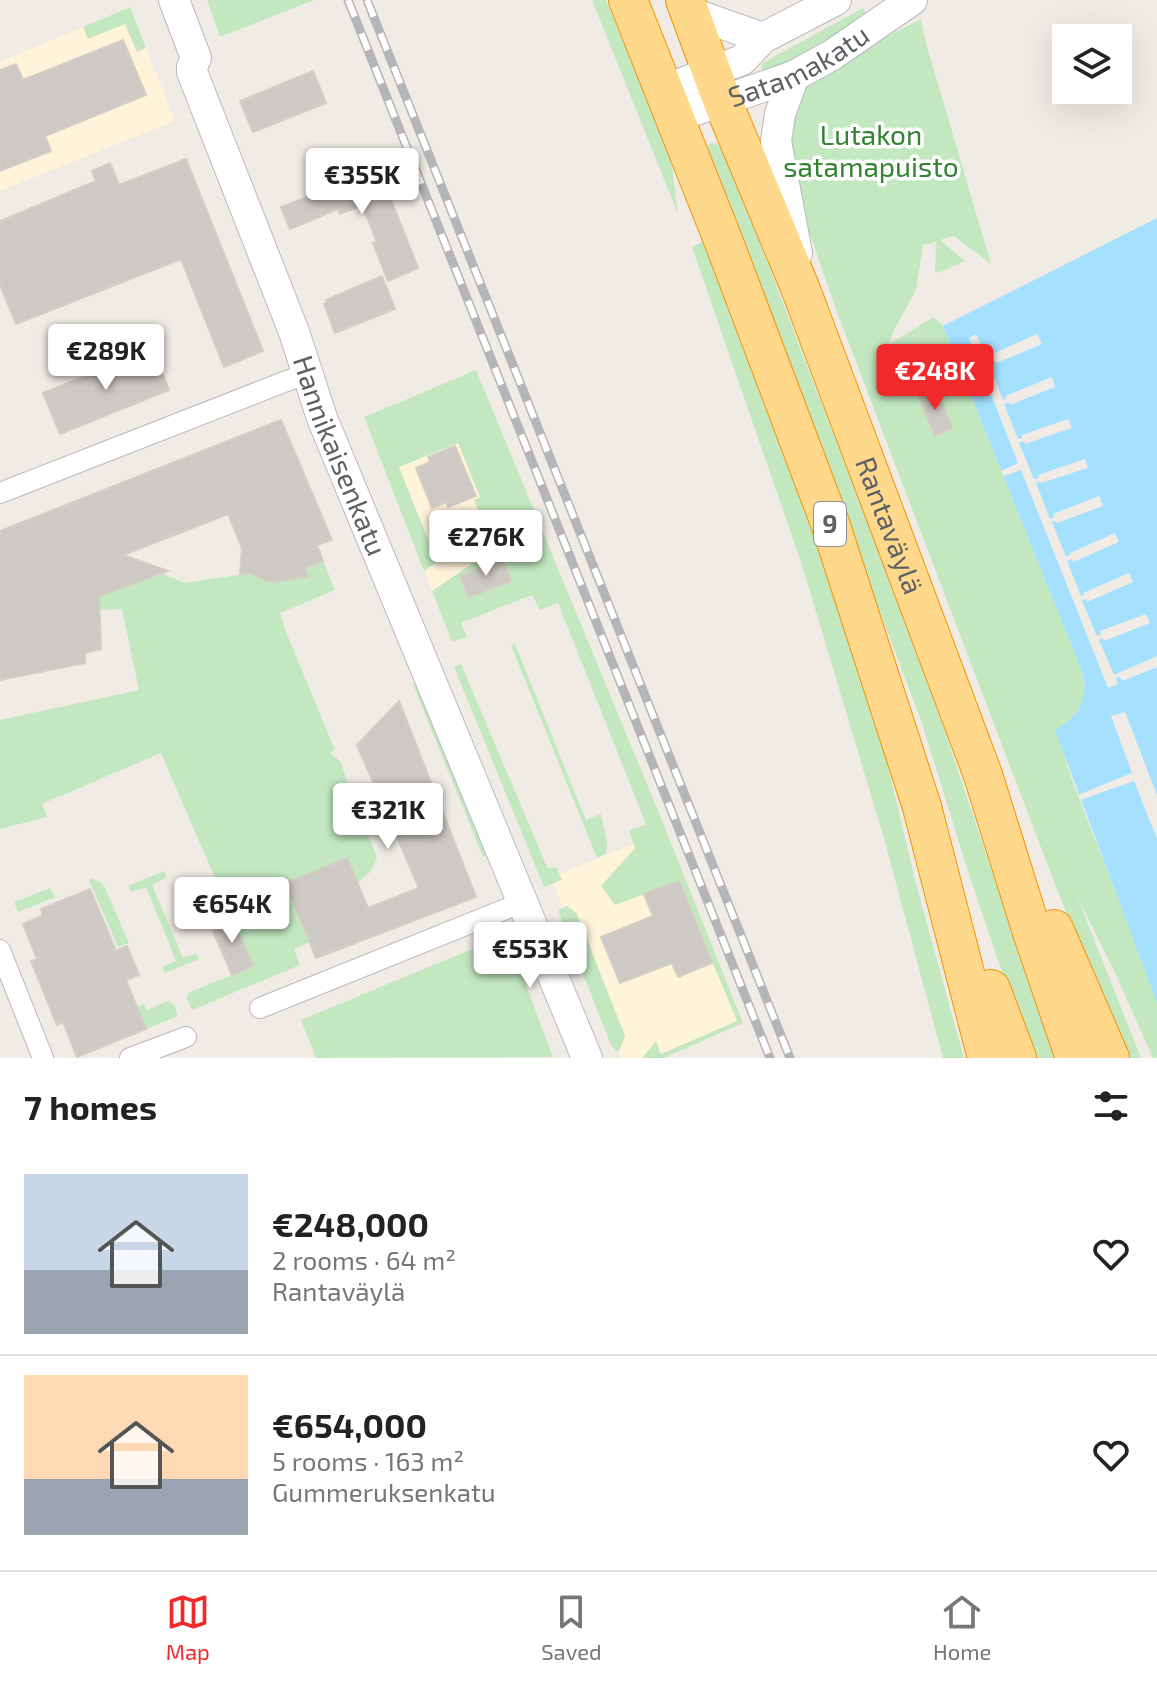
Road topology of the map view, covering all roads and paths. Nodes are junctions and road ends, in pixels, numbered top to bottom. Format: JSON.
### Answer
{"nodes":[{"id":1,"x":152,"y":0,"type":"edge"},
{"id":2,"x":174,"y":0,"type":"edge"},
{"id":3,"x":628,"y":0,"type":"edge"},
{"id":4,"x":836,"y":0,"type":"edge"},
{"id":5,"x":912,"y":0,"type":"edge"},
{"id":6,"x":687,"y":6,"type":"edge"},
{"id":7,"x":763,"y":38,"type":"junction"},
{"id":8,"x":192,"y":72,"type":"junction"},
{"id":9,"x":794,"y":76,"type":"junction"},
{"id":10,"x":718,"y":85,"type":"junction"},
{"id":11,"x":670,"y":103,"type":"junction"},
{"id":12,"x":801,"y":290,"type":"junction"},
{"id":13,"x":307,"y":373,"type":"junction"},
{"id":14,"x":0,"y":493,"type":"edge"},
{"id":15,"x":983,"y":775,"type":"junction"},
{"id":16,"x":922,"y":807,"type":"junction"},
{"id":17,"x":523,"y":902,"type":"junction"},
{"id":18,"x":0,"y":950,"type":"edge"},
{"id":19,"x":260,"y":1008,"type":"dead end"},
{"id":20,"x":186,"y":1037,"type":"dead end"},
{"id":21,"x":43,"y":1058,"type":"edge"},
{"id":22,"x":130,"y":1058,"type":"edge"},
{"id":23,"x":587,"y":1058,"type":"edge"},
{"id":24,"x":987,"y":1058,"type":"edge"},
{"id":25,"x":1017,"y":1058,"type":"edge"},
{"id":26,"x":1075,"y":1058,"type":"edge"},
{"id":27,"x":1110,"y":1058,"type":"edge"}],
"edges":[{"from":1,"to":8,"type":"main road","name":"Hannikaisenkatu"},
{"from":2,"to":8,"type":"main road","name":"Hannikaisenkatu"},
{"from":3,"to":11,"type":"highway","name":"Rantaväylä","number":"9"},
{"from":4,"to":7,"type":"main road","name":"Satamakatu"},
{"from":5,"to":9,"type":"main road","name":"Satamakatu"},
{"from":6,"to":7,"type":"main road"},
{"from":6,"to":10,"type":"highway","name":"Rantaväylä","number":"9"},
{"from":7,"to":10,"type":"main road","name":"Satamakatu"},
{"from":8,"to":13,"type":"main road","name":"Hannikaisenkatu"},
{"from":9,"to":10,"type":"main road","name":"Satamakatu"},
{"from":9,"to":12,"type":"main road"},
{"from":10,"to":11,"type":"main road","name":"Satamakatu"},
{"from":10,"to":12,"type":"highway","name":"Rantaväylä","number":"9"},
{"from":11,"to":16,"type":"highway","name":"Rantaväylä","number":"9"},
{"from":12,"to":15,"type":"highway","name":"Rantaväylä","number":"9"},
{"from":13,"to":14,"type":"street"},
{"from":13,"to":17,"type":"main road","name":"Hannikaisenkatu"},
{"from":15,"to":26,"type":"highway","name":"Rantaväylä","number":"9"},
{"from":15,"to":27,"type":"highway"},
{"from":16,"to":24,"type":"highway","name":"Rantaväylä","number":"9"},
{"from":16,"to":25,"type":"highway"},
{"from":17,"to":19,"type":"street"},
{"from":17,"to":23,"type":"main road","name":"Hannikaisenkatu"},
{"from":18,"to":21,"type":"street"},
{"from":20,"to":22,"type":"street"}]}
